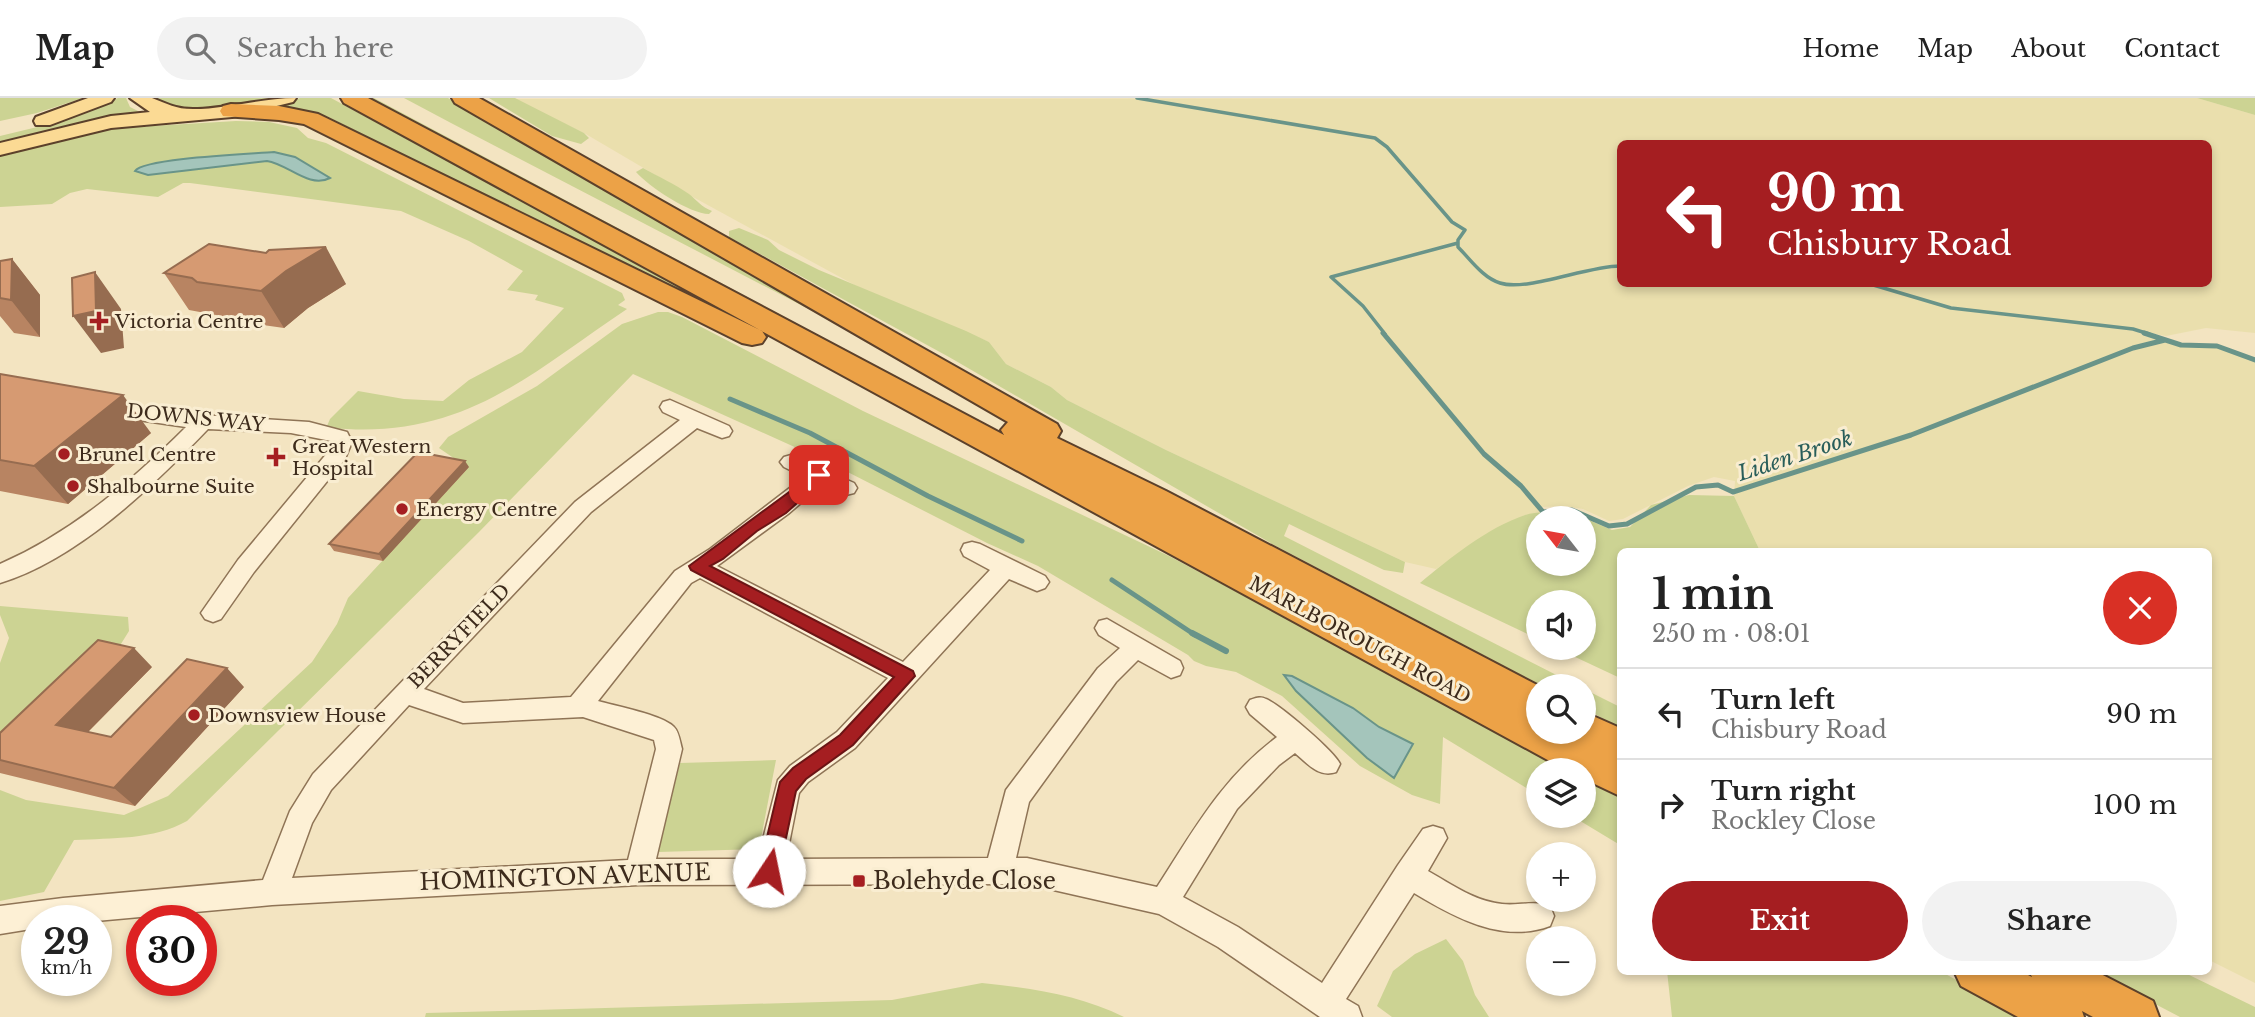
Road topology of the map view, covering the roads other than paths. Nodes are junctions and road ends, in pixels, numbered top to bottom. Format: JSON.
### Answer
{"nodes":[{"id":1,"x":106,"y":98,"type":"edge"},
{"id":2,"x":139,"y":98,"type":"edge"},
{"id":3,"x":287,"y":98,"type":"edge"},
{"id":4,"x":352,"y":98,"type":"edge"},
{"id":5,"x":386,"y":98,"type":"edge"},
{"id":6,"x":463,"y":98,"type":"edge"},
{"id":7,"x":231,"y":111,"type":"junction"},
{"id":8,"x":188,"y":114,"type":"junction"},
{"id":9,"x":0,"y":131,"type":"edge"},
{"id":10,"x":0,"y":149,"type":"edge"},
{"id":11,"x":79,"y":406,"type":"edge"},
{"id":12,"x":670,"y":407,"type":"dead end"},
{"id":13,"x":695,"y":419,"type":"junction"},
{"id":14,"x":202,"y":422,"type":"junction"},
{"id":15,"x":722,"y":431,"type":"dead end"},
{"id":16,"x":791,"y":462,"type":"dead end"},
{"id":17,"x":819,"y":475,"type":"junction"},
{"id":18,"x":846,"y":488,"type":"dead end"},
{"id":19,"x":1155,"y":499,"type":"junction"},
{"id":20,"x":1099,"y":500,"type":"junction"},
{"id":21,"x":972,"y":550,"type":"dead end"},
{"id":22,"x":697,"y":566,"type":"junction"},
{"id":23,"x":1006,"y":568,"type":"junction"},
{"id":24,"x":0,"y":574,"type":"edge"},
{"id":25,"x":1037,"y":582,"type":"dead end"},
{"id":26,"x":213,"y":613,"type":"dead end"},
{"id":27,"x":1107,"y":628,"type":"dead end"},
{"id":28,"x":1135,"y":648,"type":"junction"},
{"id":29,"x":1171,"y":668,"type":"dead end"},
{"id":30,"x":906,"y":676,"type":"junction"},
{"id":31,"x":404,"y":693,"type":"junction"},
{"id":32,"x":1526,"y":697,"type":"edge"},
{"id":33,"x":579,"y":706,"type":"junction"},
{"id":34,"x":1259,"y":707,"type":"dead end"},
{"id":35,"x":1596,"y":733,"type":"edge"},
{"id":36,"x":1296,"y":737,"type":"junction"},
{"id":37,"x":1617,"y":744,"type":"edge"},
{"id":38,"x":1327,"y":764,"type":"dead end"},
{"id":39,"x":1617,"y":778,"type":"edge"},
{"id":40,"x":1433,"y":838,"type":"dead end"},
{"id":41,"x":999,"y":869,"type":"junction"},
{"id":42,"x":769,"y":871,"type":"junction"},
{"id":43,"x":639,"y":872,"type":"junction"},
{"id":44,"x":1408,"y":874,"type":"junction"},
{"id":45,"x":272,"y":892,"type":"junction"},
{"id":46,"x":1164,"y":902,"type":"junction"},
{"id":47,"x":1540,"y":916,"type":"dead end"},
{"id":48,"x":0,"y":920,"type":"edge"},
{"id":49,"x":1983,"y":975,"type":"edge"},
{"id":50,"x":2058,"y":975,"type":"edge"},
{"id":51,"x":1337,"y":1009,"type":"edge"},
{"id":52,"x":2062,"y":1017,"type":"edge"},
{"id":53,"x":2137,"y":1017,"type":"edge"}],
"edges":[{"from":1,"to":9,"type":"main road"},
{"from":2,"to":8,"type":"main road"},
{"from":3,"to":7,"type":"main road"},
{"from":4,"to":20,"type":"highway"},
{"from":5,"to":19,"type":"highway"},
{"from":6,"to":19,"type":"highway"},
{"from":7,"to":8,"type":"main road"},
{"from":7,"to":20,"type":"highway"},
{"from":8,"to":10,"type":"main road"},
{"from":11,"to":14,"type":"street","name":"DOWNS WAY"},
{"from":12,"to":13,"type":"street"},
{"from":13,"to":15,"type":"street"},
{"from":13,"to":31,"type":"street","name":"BERRYFIELD"},
{"from":14,"to":24,"type":"street"},
{"from":14,"to":26,"type":"street","name":"DOWNS WAY"},
{"from":16,"to":17,"type":"street"},
{"from":17,"to":18,"type":"street"},
{"from":17,"to":22,"type":"street"},
{"from":19,"to":32,"type":"highway","name":"MARLBOROUGH ROAD"},
{"from":20,"to":39,"type":"highway","name":"MARLBOROUGH ROAD"},
{"from":21,"to":23,"type":"street"},
{"from":22,"to":30,"type":"street"},
{"from":22,"to":33,"type":"street"},
{"from":23,"to":25,"type":"street"},
{"from":23,"to":30,"type":"street"},
{"from":27,"to":28,"type":"street"},
{"from":28,"to":29,"type":"street"},
{"from":28,"to":41,"type":"street"},
{"from":30,"to":42,"type":"street"},
{"from":31,"to":33,"type":"street"},
{"from":31,"to":45,"type":"street","name":"BERRYFIELD"},
{"from":33,"to":43,"type":"street"},
{"from":34,"to":36,"type":"street"},
{"from":35,"to":37,"type":"highway"},
{"from":36,"to":38,"type":"street"},
{"from":36,"to":46,"type":"street"},
{"from":40,"to":44,"type":"street"},
{"from":41,"to":42,"type":"street","name":"HOMINGTON AVENUE"},
{"from":41,"to":46,"type":"street","name":"HOMINGTON AVENUE"},
{"from":42,"to":43,"type":"street","name":"HOMINGTON AVENUE"},
{"from":43,"to":45,"type":"street","name":"HOMINGTON AVENUE"},
{"from":44,"to":47,"type":"street"},
{"from":44,"to":51,"type":"street"},
{"from":45,"to":48,"type":"street","name":"HOMINGTON AVENUE"},
{"from":46,"to":51,"type":"street","name":"HOMINGTON AVENUE"},
{"from":49,"to":52,"type":"highway"},
{"from":50,"to":53,"type":"highway"}]}
